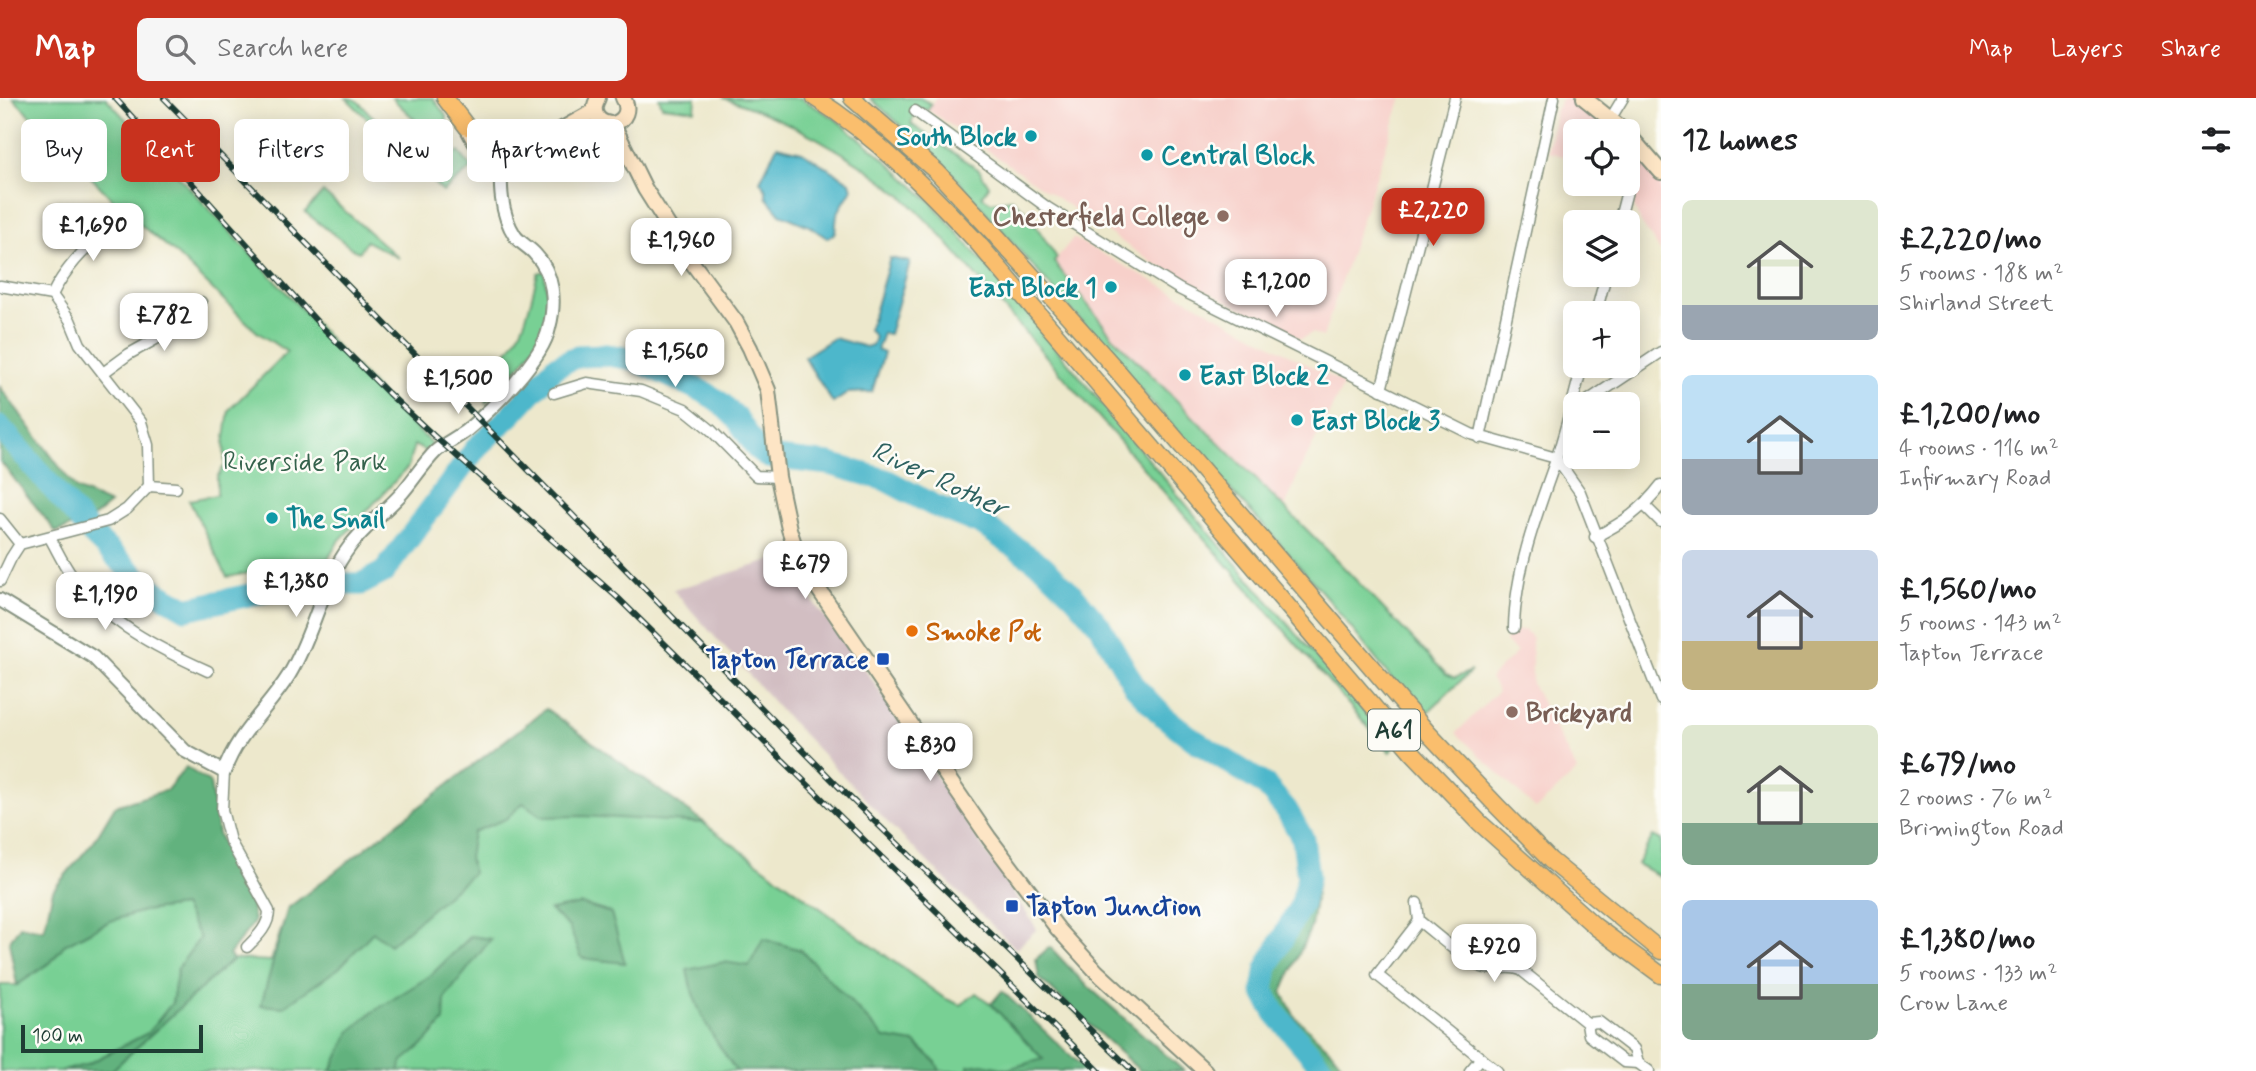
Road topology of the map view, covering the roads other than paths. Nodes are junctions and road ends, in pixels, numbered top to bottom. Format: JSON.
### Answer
{"nodes":[{"id":1,"x":445,"y":98,"type":"edge"},
{"id":2,"x":623,"y":98,"type":"edge"},
{"id":3,"x":815,"y":98,"type":"edge"},
{"id":4,"x":852,"y":98,"type":"edge"},
{"id":5,"x":1455,"y":98,"type":"edge"},
{"id":6,"x":1554,"y":98,"type":"edge"},
{"id":7,"x":1584,"y":98,"type":"edge"},
{"id":8,"x":1623,"y":98,"type":"edge"},
{"id":9,"x":596,"y":105,"type":"edge"},
{"id":10,"x":915,"y":111,"type":"dead end"},
{"id":11,"x":1611,"y":118,"type":"joint"},
{"id":12,"x":572,"y":119,"type":"edge"},
{"id":13,"x":622,"y":119,"type":"edge"},
{"id":14,"x":467,"y":127,"type":"edge"},
{"id":15,"x":624,"y":145,"type":"edge"},
{"id":16,"x":1640,"y":146,"type":"edge"},
{"id":17,"x":1661,"y":172,"type":"edge"},
{"id":18,"x":504,"y":182,"type":"edge"},
{"id":19,"x":116,"y":219,"type":"dead end"},
{"id":20,"x":0,"y":286,"type":"edge"},
{"id":21,"x":52,"y":295,"type":"junction"},
{"id":22,"x":201,"y":302,"type":"dead end"},
{"id":23,"x":182,"y":321,"type":"junction"},
{"id":24,"x":195,"y":334,"type":"dead end"},
{"id":25,"x":1661,"y":352,"type":"edge"},
{"id":26,"x":103,"y":373,"type":"junction"},
{"id":27,"x":1381,"y":390,"type":"junction"},
{"id":28,"x":1601,"y":392,"type":"edge"},
{"id":29,"x":554,"y":393,"type":"dead end"},
{"id":30,"x":1480,"y":438,"type":"junction"},
{"id":31,"x":1563,"y":438,"type":"edge"},
{"id":32,"x":1556,"y":458,"type":"junction"},
{"id":33,"x":778,"y":477,"type":"junction"},
{"id":34,"x":1661,"y":485,"type":"edge"},
{"id":35,"x":149,"y":486,"type":"junction"},
{"id":36,"x":176,"y":488,"type":"dead end"},
{"id":37,"x":1645,"y":506,"type":"junction"},
{"id":38,"x":0,"y":519,"type":"edge"},
{"id":39,"x":1661,"y":522,"type":"edge"},
{"id":40,"x":1595,"y":537,"type":"junction"},
{"id":41,"x":50,"y":538,"type":"junction"},
{"id":42,"x":20,"y":544,"type":"junction"},
{"id":43,"x":0,"y":581,"type":"edge"},
{"id":44,"x":0,"y":600,"type":"edge"},
{"id":45,"x":1514,"y":628,"type":"dead end"},
{"id":46,"x":208,"y":671,"type":"dead end"},
{"id":47,"x":1660,"y":694,"type":"edge"},
{"id":48,"x":224,"y":772,"type":"junction"},
{"id":49,"x":1417,"y":903,"type":"dead end"},
{"id":50,"x":1419,"y":921,"type":"junction"},
{"id":51,"x":247,"y":947,"type":"dead end"},
{"id":52,"x":1661,"y":951,"type":"edge"},
{"id":53,"x":1661,"y":975,"type":"edge"},
{"id":54,"x":1587,"y":1023,"type":"junction"},
{"id":55,"x":1481,"y":1058,"type":"junction"},
{"id":56,"x":1638,"y":1063,"type":"junction"},
{"id":57,"x":1205,"y":1071,"type":"edge"},
{"id":58,"x":1470,"y":1071,"type":"edge"},
{"id":59,"x":1497,"y":1071,"type":"edge"},
{"id":60,"x":1649,"y":1071,"type":"edge"}],
"edges":[{"from":1,"to":14,"type":"highway"},
{"from":2,"to":13,"type":"main road"},
{"from":3,"to":53,"type":"highway","number":"A61"},
{"from":4,"to":52,"type":"highway","number":"A61"},
{"from":5,"to":27,"type":"street"},
{"from":6,"to":30,"type":"street"},
{"from":7,"to":11,"type":"main road"},
{"from":8,"to":11,"type":"street"},
{"from":9,"to":12,"type":"main road"},
{"from":10,"to":27,"type":"street"},
{"from":15,"to":33,"type":"main road"},
{"from":16,"to":17,"type":"main road"},
{"from":18,"to":48,"type":"street"},
{"from":19,"to":21,"type":"street"},
{"from":20,"to":21,"type":"street"},
{"from":21,"to":26,"type":"street"},
{"from":22,"to":23,"type":"street"},
{"from":23,"to":24,"type":"street"},
{"from":23,"to":26,"type":"street"},
{"from":25,"to":28,"type":"street"},
{"from":26,"to":35,"type":"street"},
{"from":27,"to":30,"type":"street"},
{"from":29,"to":33,"type":"street"},
{"from":30,"to":32,"type":"street"},
{"from":31,"to":32,"type":"street"},
{"from":32,"to":40,"type":"street"},
{"from":32,"to":45,"type":"street"},
{"from":33,"to":57,"type":"main road"},
{"from":34,"to":37,"type":"street"},
{"from":35,"to":36,"type":"street"},
{"from":35,"to":41,"type":"street"},
{"from":37,"to":39,"type":"street"},
{"from":37,"to":40,"type":"street"},
{"from":38,"to":42,"type":"street"},
{"from":40,"to":47,"type":"street"},
{"from":41,"to":42,"type":"street"},
{"from":41,"to":46,"type":"street"},
{"from":42,"to":43,"type":"street"},
{"from":44,"to":48,"type":"street"},
{"from":48,"to":51,"type":"street"},
{"from":49,"to":50,"type":"street"},
{"from":50,"to":54,"type":"street"},
{"from":50,"to":55,"type":"street"},
{"from":54,"to":56,"type":"street"},
{"from":54,"to":56,"type":"street"},
{"from":55,"to":58,"type":"street"},
{"from":55,"to":59,"type":"street"},
{"from":56,"to":60,"type":"street"}]}
